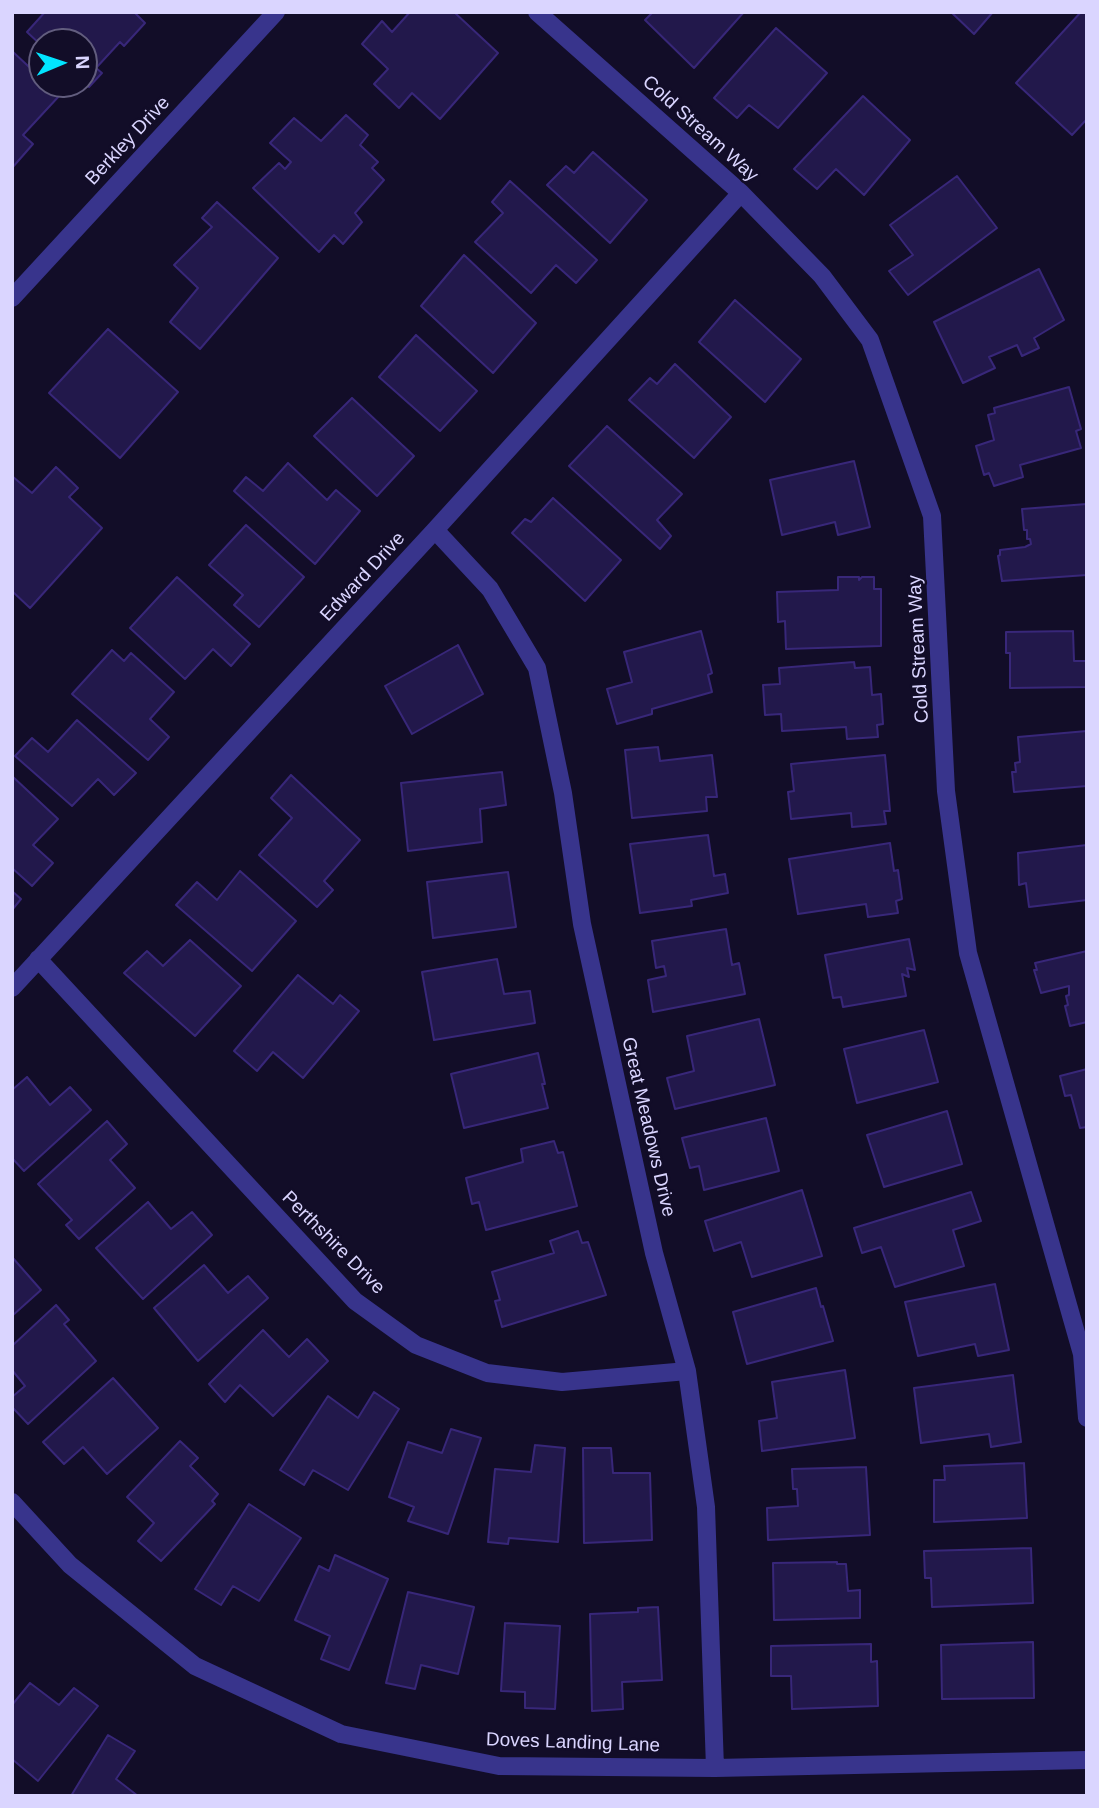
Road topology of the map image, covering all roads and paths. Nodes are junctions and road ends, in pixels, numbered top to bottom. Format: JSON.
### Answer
{"nodes":[{"id":1,"x":275,"y":12,"type":"edge"},
{"id":2,"x":537,"y":12,"type":"edge"},
{"id":3,"x":741,"y":193,"type":"junction"},
{"id":4,"x":12,"y":298,"type":"edge"},
{"id":5,"x":435,"y":530,"type":"junction"},
{"id":6,"x":38,"y":959,"type":"junction"},
{"id":7,"x":12,"y":988,"type":"edge"},
{"id":8,"x":687,"y":1371,"type":"junction"},
{"id":9,"x":1087,"y":1418,"type":"edge"},
{"id":10,"x":12,"y":1502,"type":"edge"},
{"id":11,"x":1087,"y":1760,"type":"edge"},
{"id":12,"x":716,"y":1768,"type":"junction"}],
"edges":[{"from":1,"to":4,"type":"street","name":"Berkley Drive"},
{"from":2,"to":3,"type":"street","name":"Cold Stream Way"},
{"from":3,"to":5,"type":"street","name":"Edward Drive"},
{"from":3,"to":9,"type":"street","name":"Cold Stream Way"},
{"from":5,"to":6,"type":"street","name":"Edward Drive"},
{"from":5,"to":8,"type":"street","name":"Great Meadows Drive"},
{"from":6,"to":7,"type":"street","name":"Edward Drive"},
{"from":6,"to":8,"type":"street","name":"Perthshire Drive"},
{"from":8,"to":12,"type":"street","name":"Great Meadows Drive"},
{"from":10,"to":12,"type":"street","name":"Doves Landing Lane"},
{"from":11,"to":12,"type":"street","name":"Doves Landing Lane"}]}
